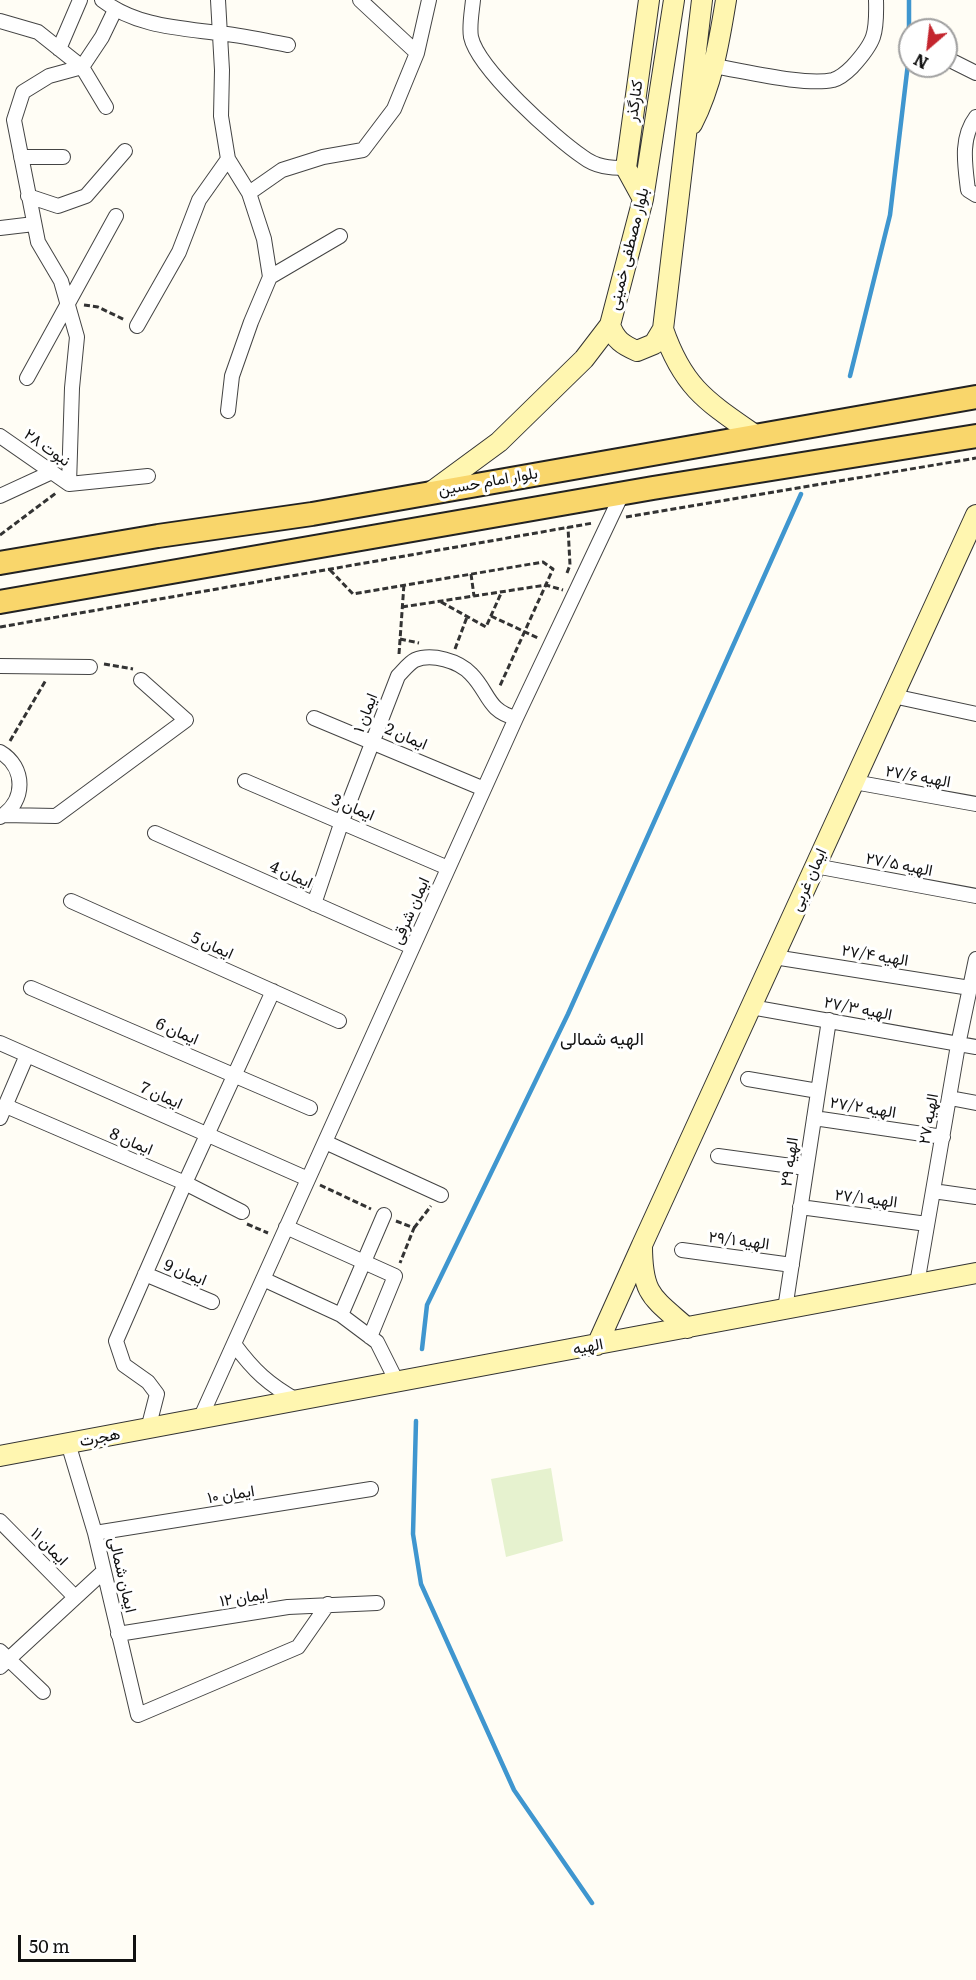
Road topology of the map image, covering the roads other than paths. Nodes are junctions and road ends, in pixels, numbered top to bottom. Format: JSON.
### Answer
{"nodes":[{"id":1,"x":80,"y":0,"type":"edge"},
{"id":2,"x":102,"y":0,"type":"edge"},
{"id":3,"x":218,"y":0,"type":"edge"},
{"id":4,"x":360,"y":0,"type":"edge"},
{"id":5,"x":429,"y":0,"type":"edge"},
{"id":6,"x":473,"y":0,"type":"edge"},
{"id":7,"x":649,"y":0,"type":"edge"},
{"id":8,"x":674,"y":0,"type":"edge"},
{"id":9,"x":702,"y":0,"type":"edge"},
{"id":10,"x":726,"y":0,"type":"edge"},
{"id":11,"x":876,"y":0,"type":"edge"},
{"id":12,"x":115,"y":10,"type":"junction"},
{"id":13,"x":0,"y":21,"type":"edge"},
{"id":14,"x":220,"y":33,"type":"junction"},
{"id":15,"x":288,"y":45,"type":"dead end"},
{"id":16,"x":59,"y":49,"type":"junction"},
{"id":17,"x":417,"y":53,"type":"junction"},
{"id":18,"x":958,"y":64,"type":"edge"},
{"id":19,"x":713,"y":66,"type":"junction"},
{"id":20,"x":82,"y":67,"type":"junction"},
{"id":21,"x":976,"y":73,"type":"edge"},
{"id":22,"x":106,"y":107,"type":"dead end"},
{"id":23,"x":0,"y":115,"type":"edge"},
{"id":24,"x":976,"y":117,"type":"edge"},
{"id":25,"x":14,"y":120,"type":"junction"},
{"id":26,"x":685,"y":137,"type":"junction"},
{"id":27,"x":125,"y":151,"type":"dead end"},
{"id":28,"x":21,"y":157,"type":"junction"},
{"id":29,"x":63,"y":157,"type":"dead end"},
{"id":30,"x":228,"y":159,"type":"junction"},
{"id":31,"x":626,"y":168,"type":"junction"},
{"id":32,"x":249,"y":193,"type":"junction"},
{"id":33,"x":976,"y":195,"type":"edge"},
{"id":34,"x":28,"y":196,"type":"junction"},
{"id":35,"x":643,"y":199,"type":"junction"},
{"id":36,"x":116,"y":216,"type":"dead end"},
{"id":37,"x":34,"y":224,"type":"junction"},
{"id":38,"x":0,"y":228,"type":"edge"},
{"id":39,"x":340,"y":236,"type":"dead end"},
{"id":40,"x":270,"y":277,"type":"junction"},
{"id":41,"x":67,"y":302,"type":"junction"},
{"id":42,"x":610,"y":325,"type":"junction"},
{"id":43,"x":137,"y":326,"type":"road end"},
{"id":44,"x":663,"y":329,"type":"junction"},
{"id":45,"x":27,"y":378,"type":"dead end"},
{"id":46,"x":976,"y":397,"type":"edge"},
{"id":47,"x":228,"y":411,"type":"dead end"},
{"id":48,"x":755,"y":435,"type":"junction"},
{"id":49,"x":0,"y":436,"type":"edge"},
{"id":50,"x":976,"y":436,"type":"edge"},
{"id":51,"x":52,"y":472,"type":"junction"},
{"id":52,"x":148,"y":476,"type":"dead end"},
{"id":53,"x":69,"y":484,"type":"junction"},
{"id":54,"x":431,"y":492,"type":"junction"},
{"id":55,"x":622,"y":494,"type":"junction"},
{"id":56,"x":0,"y":496,"type":"edge"},
{"id":57,"x":976,"y":515,"type":"edge"},
{"id":58,"x":0,"y":563,"type":"edge"},
{"id":59,"x":0,"y":602,"type":"edge"},
{"id":60,"x":0,"y":666,"type":"edge"},
{"id":61,"x":90,"y":667,"type":"road end"},
{"id":62,"x":141,"y":680,"type":"road end"},
{"id":63,"x":893,"y":696,"type":"junction"},
{"id":64,"x":976,"y":714,"type":"edge"},
{"id":65,"x":314,"y":718,"type":"dead end"},
{"id":66,"x":516,"y":718,"type":"junction"},
{"id":67,"x":373,"y":741,"type":"junction"},
{"id":68,"x":2,"y":753,"type":"edge"},
{"id":69,"x":245,"y":781,"type":"dead end"},
{"id":70,"x":854,"y":782,"type":"junction"},
{"id":71,"x":484,"y":789,"type":"junction"},
{"id":72,"x":976,"y":804,"type":"edge"},
{"id":73,"x":2,"y":816,"type":"edge"},
{"id":74,"x":342,"y":821,"type":"junction"},
{"id":75,"x":155,"y":833,"type":"dead end"},
{"id":76,"x":816,"y":866,"type":"junction"},
{"id":77,"x":448,"y":868,"type":"junction"},
{"id":78,"x":976,"y":896,"type":"edge"},
{"id":79,"x":71,"y":901,"type":"dead end"},
{"id":80,"x":314,"y":904,"type":"junction"},
{"id":81,"x":412,"y":947,"type":"junction"},
{"id":82,"x":774,"y":957,"type":"junction"},
{"id":83,"x":976,"y":960,"type":"edge"},
{"id":84,"x":31,"y":988,"type":"dead end"},
{"id":85,"x":970,"y":988,"type":"junction"},
{"id":86,"x":273,"y":991,"type":"junction"},
{"id":87,"x":751,"y":1007,"type":"junction"},
{"id":88,"x":829,"y":1020,"type":"junction"},
{"id":89,"x":339,"y":1021,"type":"dead end"},
{"id":90,"x":0,"y":1043,"type":"edge"},
{"id":91,"x":958,"y":1045,"type":"junction"},
{"id":92,"x":976,"y":1047,"type":"edge"},
{"id":93,"x":27,"y":1055,"type":"junction"},
{"id":94,"x":234,"y":1073,"type":"junction"},
{"id":95,"x":748,"y":1079,"type":"dead end"},
{"id":96,"x":818,"y":1091,"type":"junction"},
{"id":97,"x":950,"y":1098,"type":"junction"},
{"id":98,"x":976,"y":1103,"type":"edge"},
{"id":99,"x":310,"y":1108,"type":"dead end"},
{"id":100,"x":3,"y":1112,"type":"edge"},
{"id":101,"x":813,"y":1118,"type":"junction"},
{"id":102,"x":207,"y":1134,"type":"junction"},
{"id":103,"x":943,"y":1137,"type":"junction"},
{"id":104,"x":325,"y":1142,"type":"junction"},
{"id":105,"x":718,"y":1156,"type":"dead end"},
{"id":106,"x":806,"y":1168,"type":"junction"},
{"id":107,"x":308,"y":1179,"type":"junction"},
{"id":108,"x":185,"y":1183,"type":"junction"},
{"id":109,"x":933,"y":1191,"type":"junction"},
{"id":110,"x":441,"y":1195,"type":"road end"},
{"id":111,"x":976,"y":1197,"type":"edge"},
{"id":112,"x":800,"y":1207,"type":"junction"},
{"id":113,"x":242,"y":1212,"type":"road end"},
{"id":114,"x":384,"y":1215,"type":"dead end"},
{"id":115,"x":927,"y":1224,"type":"junction"},
{"id":116,"x":284,"y":1233,"type":"junction"},
{"id":117,"x":642,"y":1245,"type":"junction"},
{"id":118,"x":682,"y":1250,"type":"dead end"},
{"id":119,"x":363,"y":1261,"type":"junction"},
{"id":120,"x":792,"y":1265,"type":"junction"},
{"id":121,"x":976,"y":1273,"type":"edge"},
{"id":122,"x":145,"y":1274,"type":"junction"},
{"id":123,"x":263,"y":1279,"type":"junction"},
{"id":124,"x":917,"y":1284,"type":"junction"},
{"id":125,"x":212,"y":1302,"type":"dead end"},
{"id":126,"x":785,"y":1309,"type":"junction"},
{"id":127,"x":341,"y":1314,"type":"junction"},
{"id":128,"x":687,"y":1328,"type":"junction"},
{"id":129,"x":370,"y":1337,"type":"junction"},
{"id":130,"x":234,"y":1344,"type":"junction"},
{"id":131,"x":597,"y":1345,"type":"junction"},
{"id":132,"x":397,"y":1382,"type":"junction"},
{"id":133,"x":298,"y":1401,"type":"junction"},
{"id":134,"x":200,"y":1419,"type":"junction"},
{"id":135,"x":148,"y":1429,"type":"junction"},
{"id":136,"x":68,"y":1443,"type":"junction"},
{"id":137,"x":0,"y":1456,"type":"edge"},
{"id":138,"x":371,"y":1489,"type":"dead end"},
{"id":139,"x":0,"y":1521,"type":"edge"},
{"id":140,"x":95,"y":1533,"type":"junction"},
{"id":141,"x":104,"y":1571,"type":"junction"},
{"id":142,"x":74,"y":1596,"type":"junction"},
{"id":143,"x":377,"y":1603,"type":"dead end"},
{"id":144,"x":328,"y":1604,"type":"junction"},
{"id":145,"x":118,"y":1634,"type":"junction"},
{"id":146,"x":3,"y":1659,"type":"edge"},
{"id":147,"x":43,"y":1692,"type":"dead end"}],
"edges":[{"from":1,"to":16,"type":"street"},
{"from":2,"to":12,"type":"street"},
{"from":3,"to":14,"type":"street"},
{"from":4,"to":17,"type":"street"},
{"from":5,"to":17,"type":"street"},
{"from":6,"to":31,"type":"street"},
{"from":7,"to":31,"type":"main road","name":"کنارگذر"},
{"from":8,"to":35,"type":"main road","name":"بلوار مصطفی خمینی"},
{"from":9,"to":26,"type":"main road","name":"بلوار مصطفی خمینی"},
{"from":10,"to":19,"type":"main road"},
{"from":11,"to":19,"type":"street"},
{"from":12,"to":14,"type":"street"},
{"from":12,"to":20,"type":"street"},
{"from":13,"to":16,"type":"street"},
{"from":14,"to":15,"type":"street"},
{"from":14,"to":30,"type":"street"},
{"from":16,"to":20,"type":"street"},
{"from":17,"to":32,"type":"street"},
{"from":18,"to":21,"type":"street"},
{"from":19,"to":26,"type":"main road"},
{"from":20,"to":22,"type":"street"},
{"from":20,"to":25,"type":"street"},
{"from":23,"to":25,"type":"street"},
{"from":24,"to":33,"type":"street"},
{"from":25,"to":28,"type":"street"},
{"from":26,"to":44,"type":"main road","name":"بلوار مصطفی خمینی"},
{"from":27,"to":34,"type":"street"},
{"from":28,"to":29,"type":"street"},
{"from":28,"to":34,"type":"street"},
{"from":30,"to":32,"type":"street"},
{"from":30,"to":43,"type":"street"},
{"from":31,"to":35,"type":"main road"},
{"from":32,"to":40,"type":"street"},
{"from":34,"to":37,"type":"street"},
{"from":35,"to":42,"type":"main road","name":"بلوار مصطفی خمینی"},
{"from":36,"to":41,"type":"street"},
{"from":37,"to":38,"type":"street"},
{"from":37,"to":41,"type":"street"},
{"from":39,"to":40,"type":"street"},
{"from":40,"to":47,"type":"street"},
{"from":41,"to":45,"type":"street"},
{"from":41,"to":53,"type":"street"},
{"from":42,"to":44,"type":"main road"},
{"from":42,"to":54,"type":"main road","name":"بلوار مصطفی خمینی"},
{"from":44,"to":48,"type":"main road","name":"بلوار مصطفی خمینی"},
{"from":46,"to":48,"type":"main road","name":"بلوار امام حسین"},
{"from":48,"to":54,"type":"main road","name":"بلوار امام حسین"},
{"from":49,"to":51,"type":"street","name":"نبوت ۲۸"},
{"from":50,"to":55,"type":"main road","name":"بلوار امام حسین"},
{"from":51,"to":53,"type":"street","name":"نبوت ۲۸"},
{"from":51,"to":56,"type":"street"},
{"from":52,"to":53,"type":"street","name":"نبوت ۲۸"},
{"from":54,"to":58,"type":"main road","name":"بلوار امام حسین"},
{"from":55,"to":59,"type":"main road","name":"بلوار امام حسین"},
{"from":55,"to":66,"type":"street","name":"ایمان شرقی"},
{"from":57,"to":63,"type":"main road","name":"ایمان غربی"},
{"from":60,"to":61,"type":"street"},
{"from":62,"to":73,"type":"street"},
{"from":63,"to":64,"type":"street"},
{"from":63,"to":70,"type":"main road","name":"ایمان غربی"},
{"from":65,"to":67,"type":"street","name":"ایمان 2"},
{"from":66,"to":67,"type":"street","name":"ایمان ۱"},
{"from":66,"to":71,"type":"street","name":"ایمان شرقی"},
{"from":67,"to":71,"type":"street","name":"ایمان 2"},
{"from":67,"to":74,"type":"street","name":"ایمان ۱"},
{"from":68,"to":73,"type":"street"},
{"from":69,"to":74,"type":"street","name":"ایمان 3"},
{"from":70,"to":72,"type":"street","name":"الهیه ۲۷/۶"},
{"from":70,"to":76,"type":"main road","name":"ایمان غربی"},
{"from":71,"to":77,"type":"street","name":"ایمان شرقی"},
{"from":74,"to":77,"type":"street","name":"ایمان 3"},
{"from":74,"to":80,"type":"street","name":"ایمان ۱"},
{"from":75,"to":80,"type":"street","name":"ایمان 4"},
{"from":76,"to":78,"type":"street","name":"الهیه ۲۷/۵"},
{"from":76,"to":82,"type":"main road","name":"ایمان غربی"},
{"from":77,"to":81,"type":"street","name":"ایمان شرقی"},
{"from":79,"to":86,"type":"street","name":"ایمان 5"},
{"from":80,"to":81,"type":"street","name":"ایمان 4"},
{"from":81,"to":104,"type":"street","name":"ایمان شرقی"},
{"from":82,"to":85,"type":"street","name":"الهیه ۲۷/۴"},
{"from":82,"to":87,"type":"main road","name":"ایمان غربی"},
{"from":83,"to":85,"type":"street","name":"الهیه ۲۷"},
{"from":84,"to":94,"type":"street","name":"ایمان 6"},
{"from":85,"to":91,"type":"street","name":"الهیه ۲۷"},
{"from":86,"to":89,"type":"street","name":"ایمان 5"},
{"from":86,"to":94,"type":"street"},
{"from":87,"to":88,"type":"street","name":"الهیه ۲۷/۳"},
{"from":87,"to":117,"type":"main road","name":"ایمان غربی"},
{"from":88,"to":91,"type":"street","name":"الهیه ۲۷/۳"},
{"from":88,"to":96,"type":"street","name":"الهیه ۲۹"},
{"from":90,"to":93,"type":"street","name":"ایمان 7"},
{"from":91,"to":92,"type":"street","name":"الهیه ۲۷/۳"},
{"from":91,"to":97,"type":"street","name":"الهیه ۲۷"},
{"from":93,"to":100,"type":"street"},
{"from":93,"to":102,"type":"street","name":"ایمان 7"},
{"from":94,"to":99,"type":"street","name":"ایمان 6"},
{"from":94,"to":102,"type":"street"},
{"from":95,"to":96,"type":"street"},
{"from":96,"to":101,"type":"street","name":"الهیه ۲۹"},
{"from":97,"to":98,"type":"street"},
{"from":97,"to":103,"type":"street","name":"الهیه ۲۷"},
{"from":100,"to":108,"type":"street","name":"ایمان 8"},
{"from":101,"to":103,"type":"street","name":"الهیه ۲۷/۲"},
{"from":101,"to":106,"type":"street","name":"الهیه ۲۹"},
{"from":102,"to":107,"type":"street","name":"ایمان 7"},
{"from":102,"to":108,"type":"street"},
{"from":103,"to":109,"type":"street","name":"الهیه ۲۷"},
{"from":104,"to":107,"type":"street","name":"ایمان شرقی"},
{"from":104,"to":110,"type":"street"},
{"from":105,"to":106,"type":"street"},
{"from":106,"to":112,"type":"street","name":"الهیه ۲۹"},
{"from":107,"to":116,"type":"street","name":"ایمان شرقی"},
{"from":108,"to":113,"type":"street","name":"ایمان 8"},
{"from":108,"to":122,"type":"street"},
{"from":109,"to":111,"type":"street"},
{"from":109,"to":115,"type":"street","name":"الهیه ۲۷"},
{"from":112,"to":115,"type":"street","name":"الهیه ۲۷/۱"},
{"from":112,"to":120,"type":"street","name":"الهیه ۲۹"},
{"from":114,"to":119,"type":"street"},
{"from":115,"to":124,"type":"street","name":"الهیه ۲۷"},
{"from":116,"to":119,"type":"street"},
{"from":116,"to":123,"type":"street","name":"ایمان شرقی"},
{"from":117,"to":128,"type":"main road"},
{"from":117,"to":131,"type":"main road","name":"ایمان غربی"},
{"from":118,"to":120,"type":"street","name":"الهیه ۲۹/۱"},
{"from":119,"to":127,"type":"street"},
{"from":119,"to":129,"type":"street"},
{"from":120,"to":126,"type":"street","name":"الهیه ۲۹"},
{"from":121,"to":124,"type":"main road","name":"الهیه"},
{"from":122,"to":125,"type":"street","name":"ایمان 9"},
{"from":122,"to":135,"type":"street"},
{"from":123,"to":127,"type":"street"},
{"from":123,"to":130,"type":"street","name":"ایمان شرقی"},
{"from":124,"to":126,"type":"main road","name":"الهیه"},
{"from":126,"to":128,"type":"main road","name":"الهیه"},
{"from":127,"to":129,"type":"street"},
{"from":128,"to":131,"type":"main road","name":"الهیه"},
{"from":129,"to":132,"type":"street"},
{"from":130,"to":133,"type":"street"},
{"from":130,"to":134,"type":"street","name":"ایمان شرقی"},
{"from":131,"to":132,"type":"main road","name":"الهیه"},
{"from":132,"to":133,"type":"main road","name":"الهیه"},
{"from":133,"to":134,"type":"main road","name":"الهیه"},
{"from":134,"to":135,"type":"main road","name":"هجرت"},
{"from":135,"to":136,"type":"main road","name":"هجرت"},
{"from":136,"to":137,"type":"main road","name":"هجرت"},
{"from":136,"to":140,"type":"street","name":"ایمان شمالی"},
{"from":138,"to":140,"type":"street","name":"ایمان ۱۰"},
{"from":139,"to":142,"type":"street","name":"ایمان ۱۱"},
{"from":140,"to":141,"type":"street","name":"ایمان شمالی"},
{"from":141,"to":142,"type":"street"},
{"from":141,"to":145,"type":"street","name":"ایمان شمالی"},
{"from":142,"to":146,"type":"street"},
{"from":143,"to":144,"type":"street","name":"ایمان ۱۲"},
{"from":144,"to":145,"type":"street","name":"ایمان ۱۲"},
{"from":144,"to":145,"type":"street","name":"ایمان شمالی"},
{"from":146,"to":147,"type":"street"}]}
